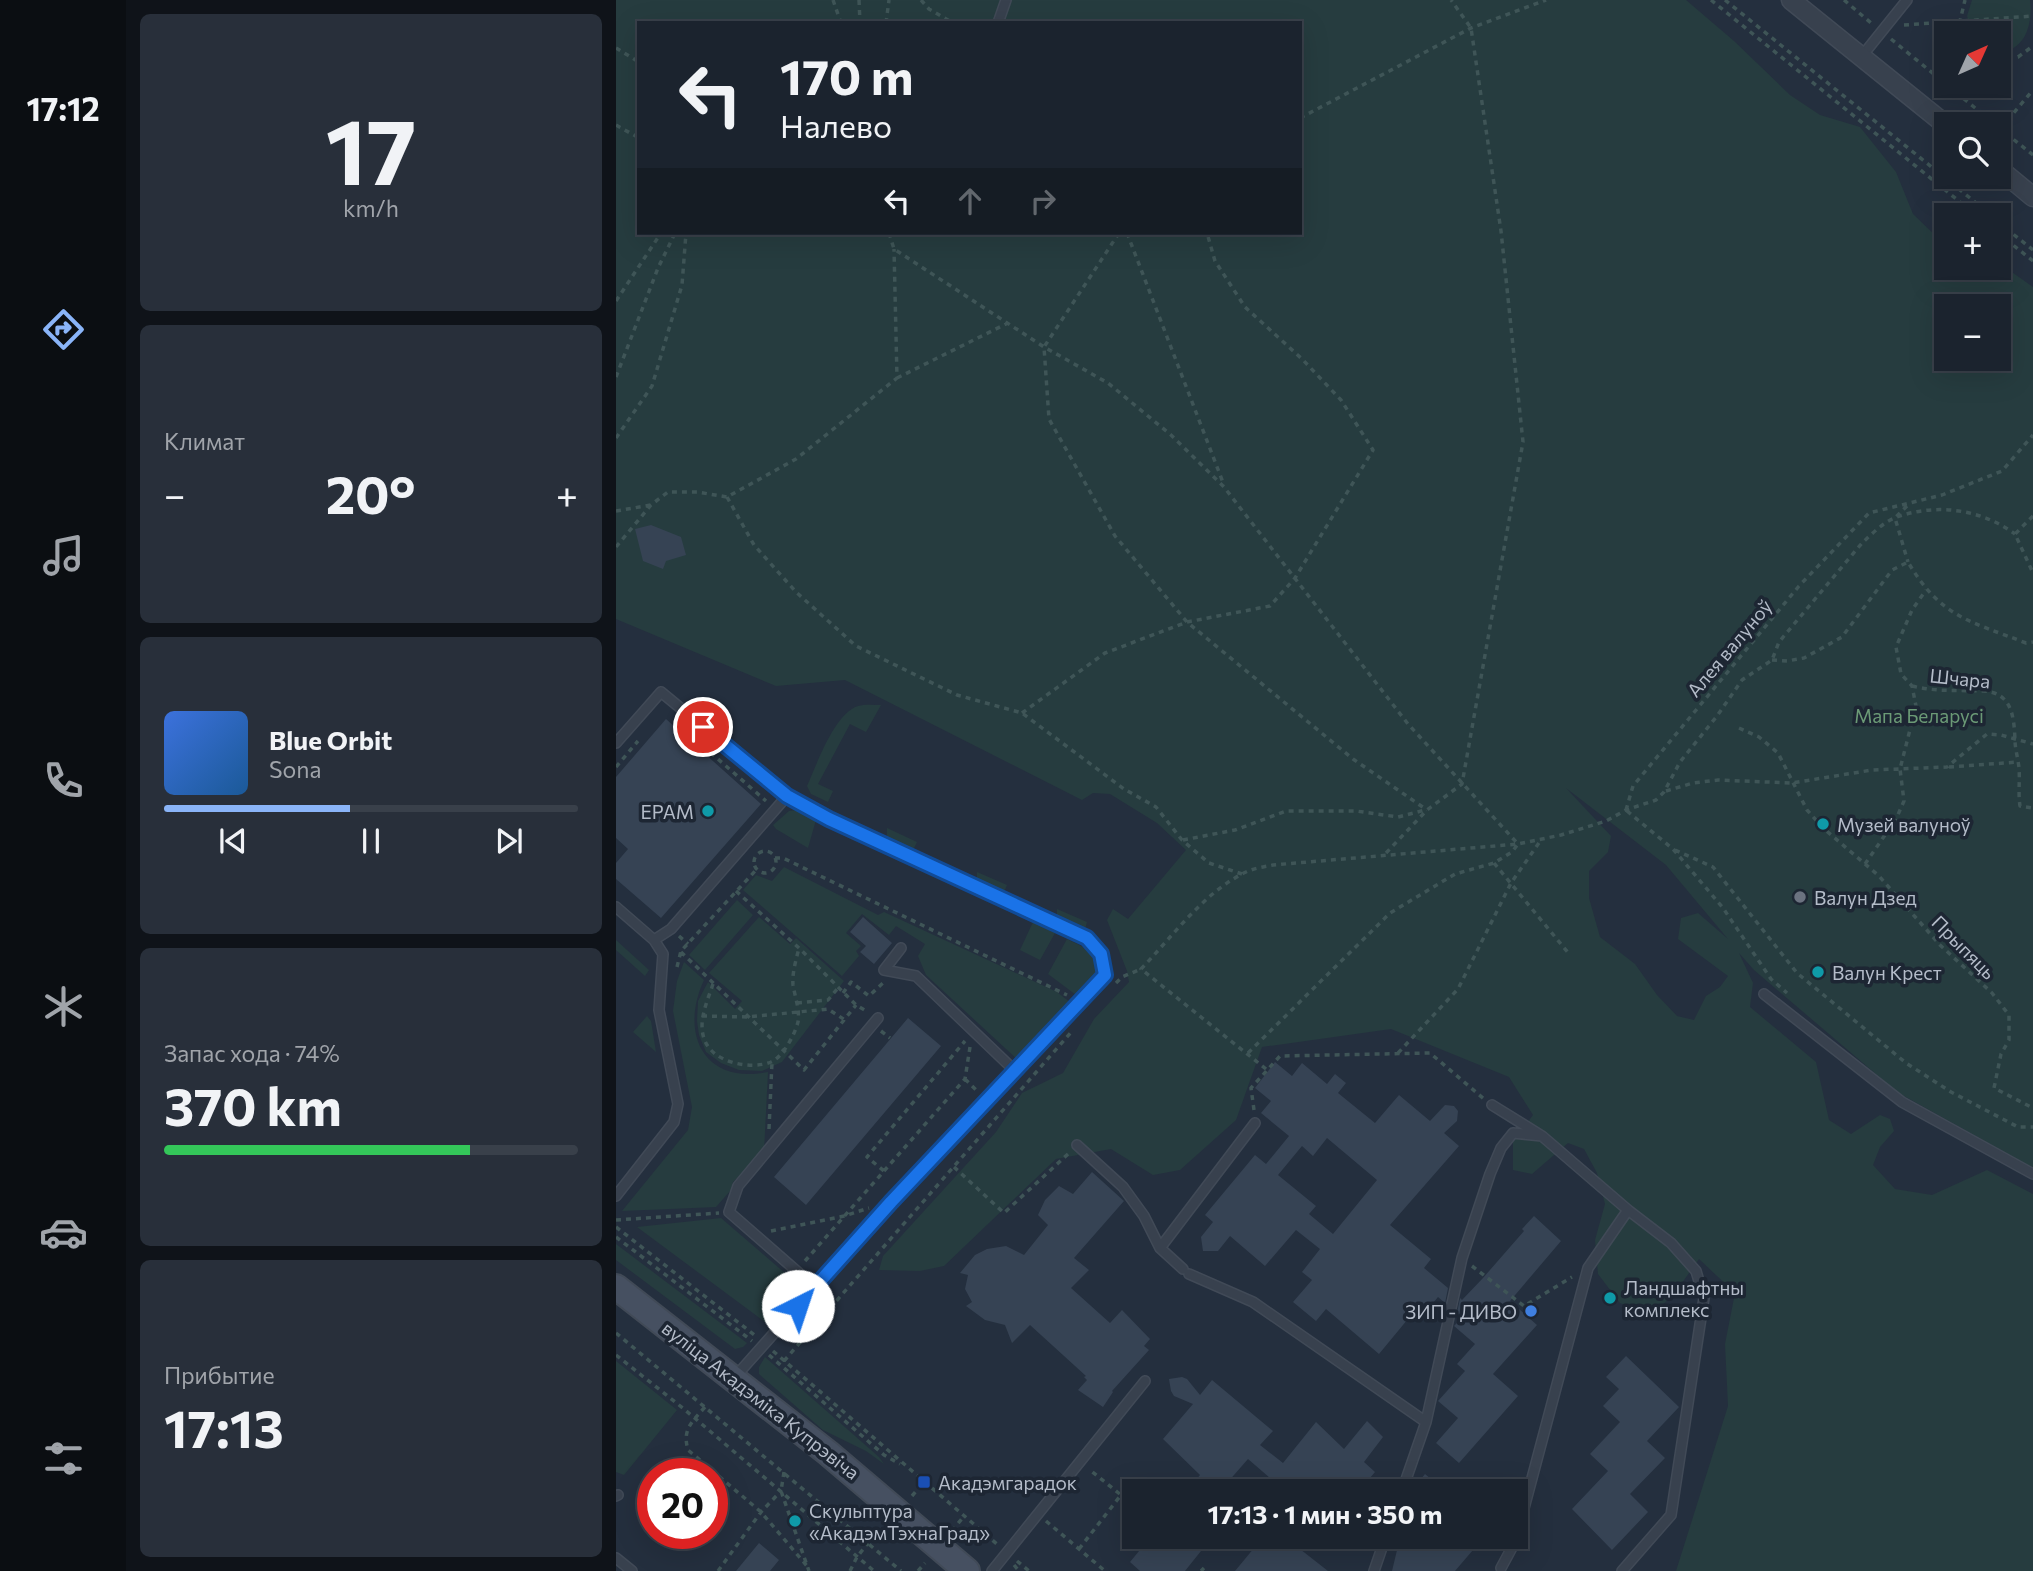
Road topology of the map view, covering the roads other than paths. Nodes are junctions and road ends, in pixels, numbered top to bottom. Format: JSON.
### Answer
{"nodes":[{"id":1,"x":1006,"y":0,"type":"edge"},
{"id":2,"x":1791,"y":0,"type":"edge"},
{"id":3,"x":1906,"y":0,"type":"edge"},
{"id":4,"x":999,"y":21,"type":"edge"},
{"id":5,"x":1862,"y":56,"type":"junction"},
{"id":6,"x":1934,"y":115,"type":"edge"},
{"id":7,"x":2011,"y":179,"type":"edge"},
{"id":8,"x":2033,"y":197,"type":"edge"},
{"id":9,"x":616,"y":743,"type":"edge"},
{"id":10,"x":787,"y":796,"type":"junction"},
{"id":11,"x":616,"y":907,"type":"edge"},
{"id":12,"x":654,"y":940,"type":"junction"},
{"id":13,"x":901,"y":948,"type":"dead end"},
{"id":14,"x":1765,"y":994,"type":"dead end"},
{"id":15,"x":878,"y":1018,"type":"dead end"},
{"id":16,"x":1014,"y":1070,"type":"junction"},
{"id":17,"x":1492,"y":1105,"type":"road end"},
{"id":18,"x":1255,"y":1123,"type":"road end"},
{"id":19,"x":1542,"y":1136,"type":"junction"},
{"id":20,"x":1077,"y":1145,"type":"road end"},
{"id":21,"x":2033,"y":1174,"type":"edge"},
{"id":22,"x":616,"y":1196,"type":"edge"},
{"id":23,"x":1628,"y":1210,"type":"junction"},
{"id":24,"x":1160,"y":1248,"type":"junction"},
{"id":25,"x":616,"y":1287,"type":"edge"},
{"id":26,"x":815,"y":1287,"type":"junction"},
{"id":27,"x":733,"y":1379,"type":"junction"},
{"id":28,"x":1145,"y":1381,"type":"dead end"},
{"id":29,"x":1426,"y":1422,"type":"junction"},
{"id":30,"x":1406,"y":1479,"type":"edge"},
{"id":31,"x":1382,"y":1549,"type":"edge"},
{"id":32,"x":616,"y":1558,"type":"edge"},
{"id":33,"x":1502,"y":1570,"type":"edge"},
{"id":34,"x":632,"y":1571,"type":"edge"},
{"id":35,"x":967,"y":1571,"type":"edge"},
{"id":36,"x":992,"y":1571,"type":"edge"},
{"id":37,"x":1374,"y":1571,"type":"edge"},
{"id":38,"x":1622,"y":1571,"type":"edge"}],
"edges":[{"from":1,"to":4,"type":"lane"},
{"from":2,"to":5,"type":"street"},
{"from":3,"to":5,"type":"lane"},
{"from":5,"to":6,"type":"street"},
{"from":7,"to":8,"type":"street"},
{"from":9,"to":10,"type":"lane"},
{"from":10,"to":12,"type":"lane"},
{"from":10,"to":16,"type":"lane"},
{"from":11,"to":12,"type":"lane"},
{"from":12,"to":22,"type":"lane"},
{"from":13,"to":16,"type":"lane"},
{"from":14,"to":21,"type":"lane"},
{"from":15,"to":26,"type":"lane"},
{"from":16,"to":26,"type":"lane"},
{"from":17,"to":19,"type":"lane"},
{"from":18,"to":24,"type":"lane"},
{"from":19,"to":23,"type":"lane"},
{"from":19,"to":29,"type":"lane"},
{"from":20,"to":24,"type":"lane"},
{"from":23,"to":33,"type":"lane"},
{"from":23,"to":38,"type":"lane"},
{"from":24,"to":29,"type":"lane"},
{"from":25,"to":27,"type":"main road","name":"вуліца Акадэміка Купрэвіча"},
{"from":26,"to":27,"type":"lane"},
{"from":27,"to":35,"type":"main road","name":"вуліца Акадэміка Купрэвіча"},
{"from":28,"to":36,"type":"lane"},
{"from":29,"to":30,"type":"lane"},
{"from":31,"to":37,"type":"lane"},
{"from":32,"to":34,"type":"lane"}]}
